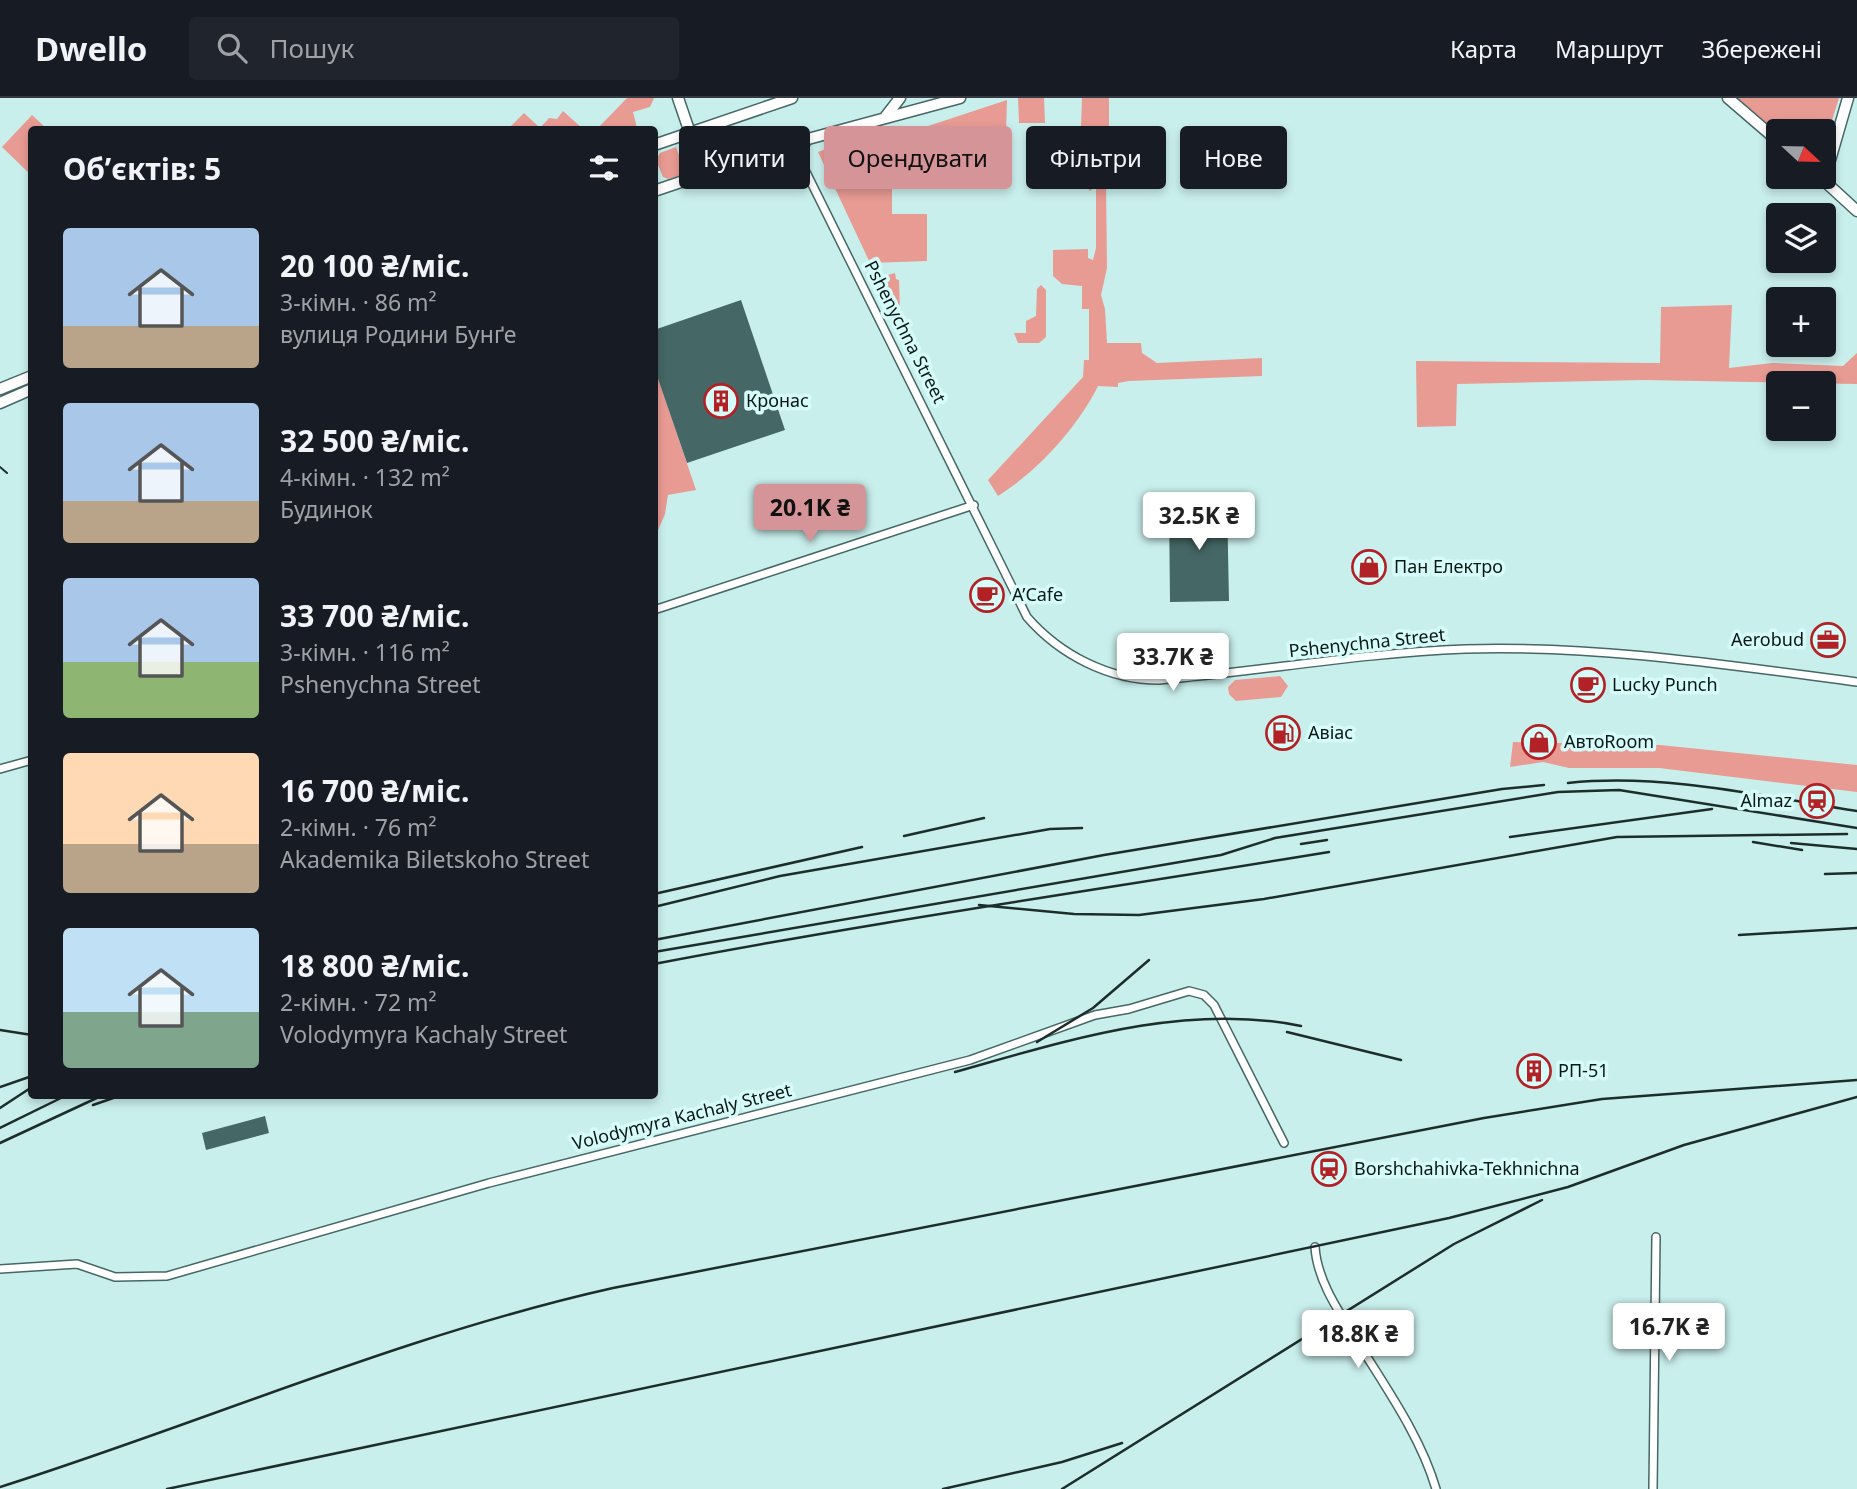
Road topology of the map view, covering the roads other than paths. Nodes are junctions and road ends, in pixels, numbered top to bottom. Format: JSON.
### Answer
{"nodes":[{"id":1,"x":678,"y":98,"type":"edge"},
{"id":2,"x":792,"y":98,"type":"edge"},
{"id":3,"x":900,"y":98,"type":"edge"},
{"id":4,"x":960,"y":98,"type":"edge"},
{"id":5,"x":1728,"y":98,"type":"edge"},
{"id":6,"x":1848,"y":98,"type":"edge"},
{"id":7,"x":886,"y":116,"type":"junction"},
{"id":8,"x":688,"y":126,"type":"edge"},
{"id":9,"x":710,"y":126,"type":"edge"},
{"id":10,"x":1766,"y":131,"type":"edge"},
{"id":11,"x":1836,"y":135,"type":"edge"},
{"id":12,"x":679,"y":137,"type":"edge"},
{"id":13,"x":810,"y":138,"type":"edge"},
{"id":14,"x":658,"y":144,"type":"edge"},
{"id":15,"x":810,"y":180,"type":"edge"},
{"id":16,"x":679,"y":182,"type":"edge"},
{"id":17,"x":1833,"y":189,"type":"edge"},
{"id":18,"x":658,"y":190,"type":"edge"},
{"id":19,"x":1857,"y":211,"type":"edge"},
{"id":20,"x":28,"y":378,"type":"edge"},
{"id":21,"x":0,"y":389,"type":"edge"},
{"id":22,"x":28,"y":391,"type":"edge"},
{"id":23,"x":0,"y":402,"type":"edge"},
{"id":24,"x":974,"y":505,"type":"junction"},
{"id":25,"x":658,"y":609,"type":"edge"},
{"id":26,"x":1857,"y":681,"type":"edge"},
{"id":27,"x":28,"y":762,"type":"edge"},
{"id":28,"x":0,"y":769,"type":"edge"},
{"id":29,"x":1284,"y":1143,"type":"dead end"},
{"id":30,"x":1656,"y":1237,"type":"dead end"},
{"id":31,"x":1315,"y":1247,"type":"dead end"},
{"id":32,"x":0,"y":1269,"type":"edge"},
{"id":33,"x":1436,"y":1489,"type":"edge"},
{"id":34,"x":1653,"y":1489,"type":"edge"}],
"edges":[{"from":1,"to":8,"type":"main road"},
{"from":2,"to":9,"type":"main road"},
{"from":3,"to":7,"type":"main road"},
{"from":4,"to":7,"type":"main road"},
{"from":5,"to":10,"type":"main road"},
{"from":6,"to":11,"type":"main road"},
{"from":7,"to":13,"type":"main road"},
{"from":12,"to":14,"type":"main road"},
{"from":15,"to":24,"type":"street","name":"Pshenychna Street"},
{"from":16,"to":18,"type":"main road"},
{"from":17,"to":19,"type":"main road"},
{"from":20,"to":21,"type":"main road"},
{"from":22,"to":23,"type":"main road"},
{"from":24,"to":25,"type":"street"},
{"from":24,"to":26,"type":"street","name":"Pshenychna Street"},
{"from":27,"to":28,"type":"street"},
{"from":29,"to":32,"type":"street","name":"Volodymyra Kachaly Street"},
{"from":30,"to":34,"type":"street"},
{"from":31,"to":33,"type":"street"}]}
